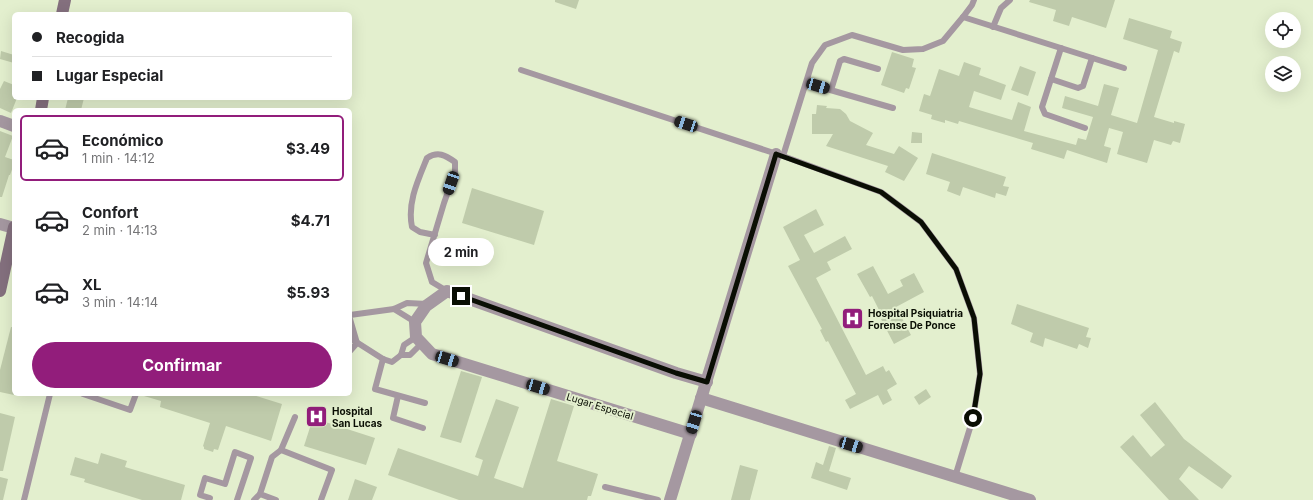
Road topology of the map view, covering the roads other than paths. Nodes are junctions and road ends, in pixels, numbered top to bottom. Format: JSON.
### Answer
{"nodes":[{"id":1,"x":65,"y":0,"type":"edge"},
{"id":2,"x":974,"y":0,"type":"edge"},
{"id":3,"x":1010,"y":0,"type":"edge"},
{"id":4,"x":62,"y":12,"type":"edge"},
{"id":5,"x":963,"y":18,"type":"junction"},
{"id":6,"x":993,"y":27,"type":"junction"},
{"id":7,"x":1061,"y":48,"type":"junction"},
{"id":8,"x":1092,"y":58,"type":"junction"},
{"id":9,"x":1124,"y":68,"type":"dead end"},
{"id":10,"x":878,"y":69,"type":"dead end"},
{"id":11,"x":521,"y":70,"type":"dead end"},
{"id":12,"x":1051,"y":79,"type":"junction"},
{"id":13,"x":806,"y":83,"type":"junction"},
{"id":14,"x":831,"y":90,"type":"junction"},
{"id":15,"x":893,"y":108,"type":"dead end"},
{"id":16,"x":0,"y":121,"type":"edge"},
{"id":17,"x":12,"y":125,"type":"edge"},
{"id":18,"x":1085,"y":128,"type":"dead end"},
{"id":19,"x":780,"y":155,"type":"junction"},
{"id":20,"x":0,"y":224,"type":"edge"},
{"id":21,"x":12,"y":227,"type":"edge"},
{"id":22,"x":435,"y":235,"type":"junction"},
{"id":23,"x":12,"y":237,"type":"edge"},
{"id":24,"x":0,"y":290,"type":"edge"},
{"id":25,"x":447,"y":291,"type":"junction"},
{"id":26,"x":428,"y":304,"type":"junction"},
{"id":27,"x":394,"y":309,"type":"junction"},
{"id":28,"x":352,"y":315,"type":"edge"},
{"id":29,"x":415,"y":322,"type":"junction"},
{"id":30,"x":352,"y":326,"type":"edge"},
{"id":31,"x":352,"y":339,"type":"edge"},
{"id":32,"x":419,"y":340,"type":"junction"},
{"id":33,"x":357,"y":343,"type":"junction"},
{"id":34,"x":352,"y":349,"type":"edge"},
{"id":35,"x":401,"y":355,"type":"junction"},
{"id":36,"x":383,"y":359,"type":"junction"},
{"id":37,"x":707,"y":382,"type":"junction"},
{"id":38,"x":50,"y":396,"type":"edge"},
{"id":39,"x":88,"y":396,"type":"edge"},
{"id":40,"x":135,"y":396,"type":"edge"},
{"id":41,"x":398,"y":396,"type":"junction"},
{"id":42,"x":702,"y":398,"type":"junction"},
{"id":43,"x":425,"y":403,"type":"dead end"},
{"id":44,"x":295,"y":417,"type":"dead end"},
{"id":45,"x":423,"y":428,"type":"dead end"},
{"id":46,"x":690,"y":434,"type":"junction"},
{"id":47,"x":281,"y":450,"type":"junction"},
{"id":48,"x":955,"y":477,"type":"junction"},
{"id":49,"x":604,"y":487,"type":"dead end"},
{"id":50,"x":260,"y":494,"type":"junction"},
{"id":51,"x":1005,"y":496,"type":"edge"},
{"id":52,"x":212,"y":499,"type":"edge"},
{"id":53,"x":24,"y":500,"type":"edge"},
{"id":54,"x":237,"y":500,"type":"edge"},
{"id":55,"x":254,"y":500,"type":"edge"},
{"id":56,"x":276,"y":500,"type":"edge"},
{"id":57,"x":320,"y":500,"type":"edge"},
{"id":58,"x":658,"y":500,"type":"edge"},
{"id":59,"x":670,"y":500,"type":"edge"},
{"id":60,"x":1030,"y":500,"type":"edge"}],
"edges":[{"from":1,"to":4,"type":"street"},
{"from":2,"to":5,"type":"lane"},
{"from":3,"to":6,"type":"lane"},
{"from":5,"to":6,"type":"lane"},
{"from":5,"to":13,"type":"lane"},
{"from":6,"to":7,"type":"lane"},
{"from":7,"to":8,"type":"lane"},
{"from":7,"to":12,"type":"lane"},
{"from":8,"to":9,"type":"lane"},
{"from":8,"to":12,"type":"lane"},
{"from":10,"to":14,"type":"lane"},
{"from":11,"to":19,"type":"lane"},
{"from":12,"to":18,"type":"lane"},
{"from":13,"to":14,"type":"lane"},
{"from":13,"to":19,"type":"lane"},
{"from":14,"to":15,"type":"lane"},
{"from":16,"to":17,"type":"street"},
{"from":19,"to":37,"type":"street"},
{"from":19,"to":48,"type":"lane"},
{"from":20,"to":21,"type":"street"},
{"from":22,"to":22,"type":"lane"},
{"from":22,"to":25,"type":"lane"},
{"from":23,"to":24,"type":"street"},
{"from":25,"to":26,"type":"street"},
{"from":25,"to":37,"type":"street"},
{"from":26,"to":27,"type":"lane"},
{"from":26,"to":29,"type":"street"},
{"from":27,"to":28,"type":"lane"},
{"from":27,"to":29,"type":"lane"},
{"from":29,"to":32,"type":"street"},
{"from":30,"to":33,"type":"lane"},
{"from":31,"to":33,"type":"lane"},
{"from":32,"to":35,"type":"lane"},
{"from":32,"to":35,"type":"lane"},
{"from":32,"to":46,"type":"street","name":"Lugar Especial"},
{"from":33,"to":34,"type":"lane"},
{"from":33,"to":36,"type":"lane"},
{"from":35,"to":36,"type":"lane"},
{"from":36,"to":41,"type":"lane"},
{"from":37,"to":42,"type":"street"},
{"from":38,"to":53,"type":"lane"},
{"from":39,"to":40,"type":"lane"},
{"from":41,"to":43,"type":"lane"},
{"from":41,"to":45,"type":"lane"},
{"from":42,"to":46,"type":"street"},
{"from":42,"to":48,"type":"street"},
{"from":44,"to":47,"type":"lane"},
{"from":46,"to":59,"type":"street"},
{"from":47,"to":50,"type":"lane"},
{"from":47,"to":57,"type":"lane"},
{"from":48,"to":51,"type":"street"},
{"from":49,"to":58,"type":"lane"},
{"from":50,"to":55,"type":"lane"},
{"from":50,"to":56,"type":"lane"},
{"from":51,"to":60,"type":"street"},
{"from":52,"to":54,"type":"lane"}]}
